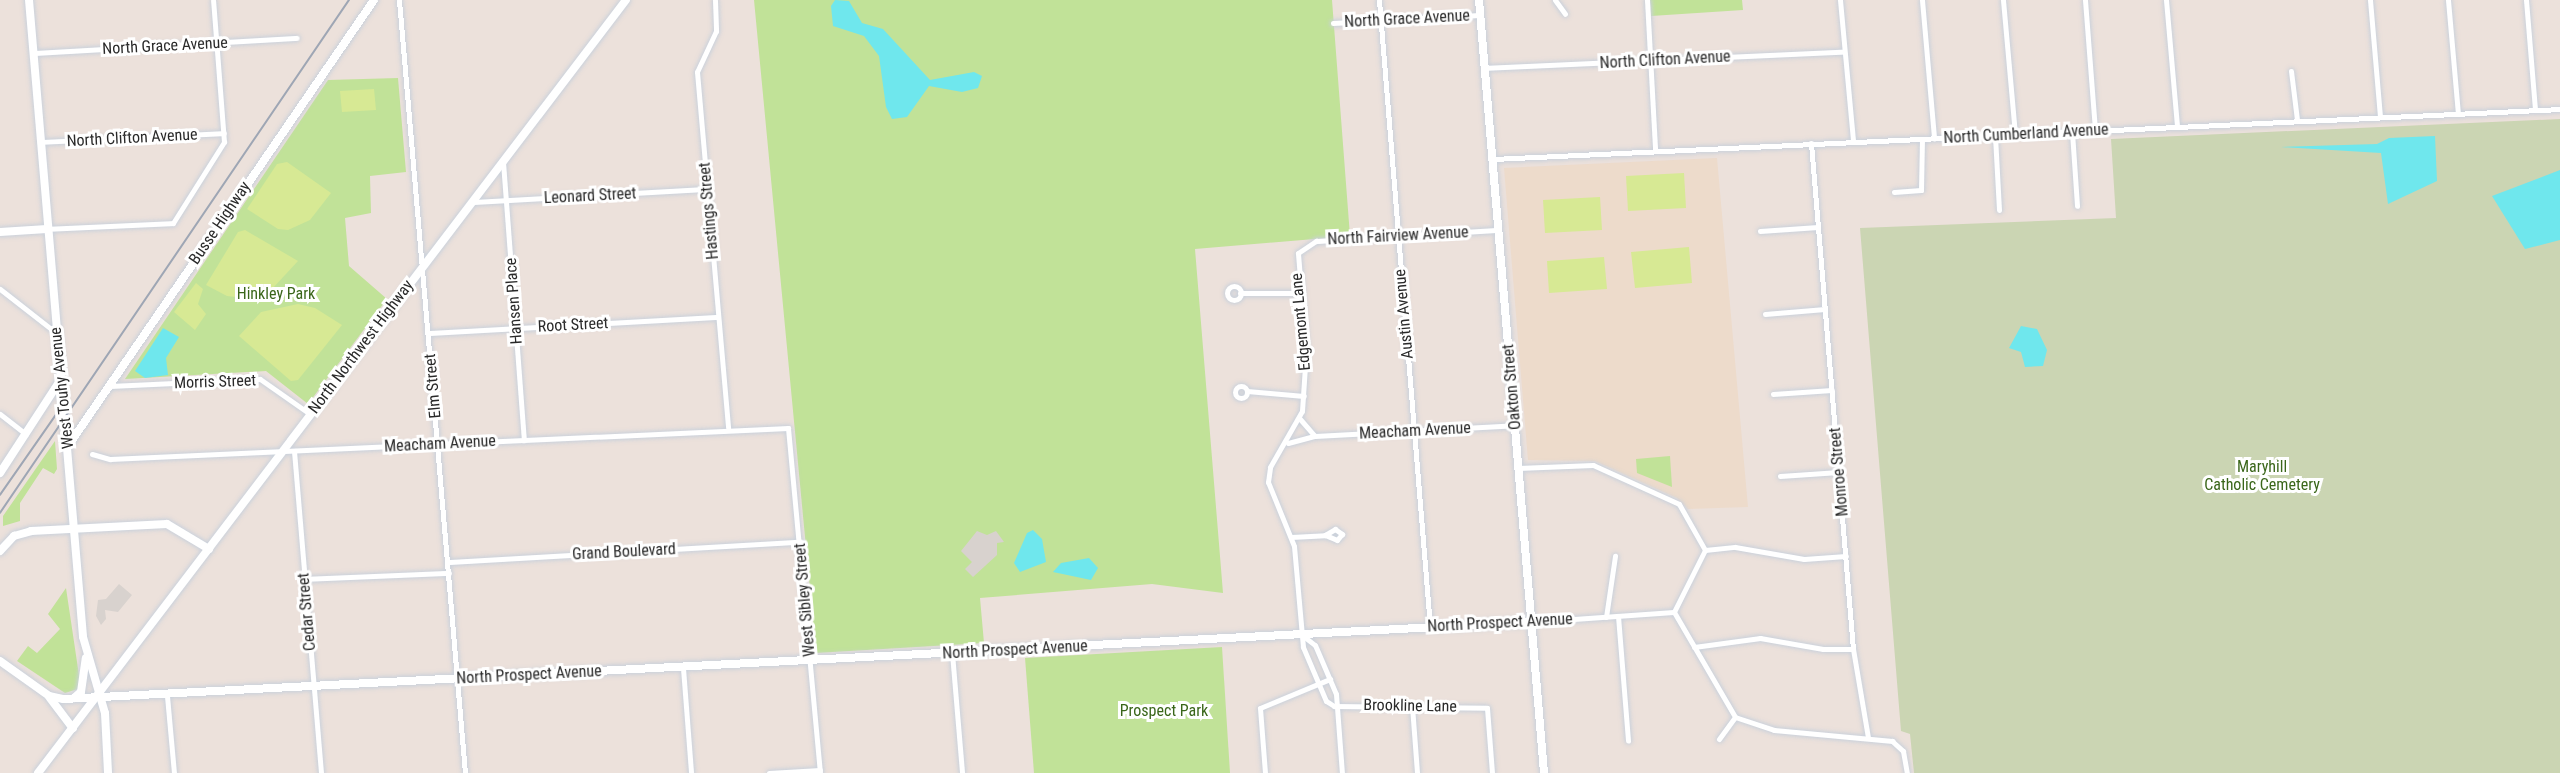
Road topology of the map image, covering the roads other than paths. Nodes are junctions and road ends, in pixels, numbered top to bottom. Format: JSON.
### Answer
{"nodes":[{"id":1,"x":28,"y":0,"type":"edge"},
{"id":2,"x":213,"y":0,"type":"edge"},
{"id":3,"x":374,"y":0,"type":"edge"},
{"id":4,"x":399,"y":0,"type":"edge"},
{"id":5,"x":626,"y":0,"type":"edge"},
{"id":6,"x":715,"y":0,"type":"edge"},
{"id":7,"x":1378,"y":0,"type":"edge"},
{"id":8,"x":1479,"y":0,"type":"edge"},
{"id":9,"x":1555,"y":0,"type":"edge"},
{"id":10,"x":1647,"y":0,"type":"edge"},
{"id":11,"x":1840,"y":0,"type":"edge"},
{"id":12,"x":1922,"y":0,"type":"edge"},
{"id":13,"x":2003,"y":0,"type":"edge"},
{"id":14,"x":2085,"y":0,"type":"edge"},
{"id":15,"x":2166,"y":0,"type":"edge"},
{"id":16,"x":2370,"y":0,"type":"edge"},
{"id":17,"x":2448,"y":0,"type":"edge"},
{"id":18,"x":2526,"y":0,"type":"edge"},
{"id":19,"x":1565,"y":14,"type":"dead end"},
{"id":20,"x":1480,"y":15,"type":"junction"},
{"id":21,"x":1380,"y":20,"type":"junction"},
{"id":22,"x":1333,"y":23,"type":"dead end"},
{"id":23,"x":297,"y":38,"type":"dead end"},
{"id":24,"x":216,"y":43,"type":"junction"},
{"id":25,"x":1845,"y":52,"type":"junction"},
{"id":26,"x":33,"y":53,"type":"junction"},
{"id":27,"x":1648,"y":60,"type":"junction"},
{"id":28,"x":1485,"y":68,"type":"junction"},
{"id":29,"x":2291,"y":71,"type":"dead end"},
{"id":30,"x":2560,"y":109,"type":"edge"},
{"id":31,"x":2535,"y":110,"type":"junction"},
{"id":32,"x":2458,"y":114,"type":"junction"},
{"id":33,"x":2380,"y":117,"type":"junction"},
{"id":34,"x":2297,"y":120,"type":"junction"},
{"id":35,"x":2177,"y":126,"type":"junction"},
{"id":36,"x":2096,"y":130,"type":"junction"},
{"id":37,"x":2072,"y":132,"type":"junction"},
{"id":38,"x":224,"y":133,"type":"junction"},
{"id":39,"x":2015,"y":134,"type":"junction"},
{"id":40,"x":1995,"y":136,"type":"junction"},
{"id":41,"x":1934,"y":138,"type":"junction"},
{"id":42,"x":1922,"y":139,"type":"junction"},
{"id":43,"x":1852,"y":141,"type":"junction"},
{"id":44,"x":40,"y":142,"type":"junction"},
{"id":45,"x":1811,"y":143,"type":"junction"},
{"id":46,"x":1655,"y":150,"type":"junction"},
{"id":47,"x":1493,"y":159,"type":"junction"},
{"id":48,"x":503,"y":162,"type":"junction"},
{"id":49,"x":707,"y":189,"type":"junction"},
{"id":50,"x":1894,"y":192,"type":"dead end"},
{"id":51,"x":507,"y":200,"type":"junction"},
{"id":52,"x":472,"y":202,"type":"junction"},
{"id":53,"x":2077,"y":206,"type":"dead end"},
{"id":54,"x":1999,"y":210,"type":"dead end"},
{"id":55,"x":1818,"y":227,"type":"junction"},
{"id":56,"x":47,"y":229,"type":"junction"},
{"id":57,"x":1498,"y":230,"type":"junction"},
{"id":58,"x":1760,"y":231,"type":"dead end"},
{"id":59,"x":0,"y":232,"type":"edge"},
{"id":60,"x":1398,"y":236,"type":"junction"},
{"id":61,"x":1300,"y":248,"type":"joint"},
{"id":62,"x":423,"y":267,"type":"junction"},
{"id":63,"x":0,"y":289,"type":"edge"},
{"id":64,"x":1240,"y":293,"type":"dead end"},
{"id":65,"x":1299,"y":293,"type":"junction"},
{"id":66,"x":1825,"y":309,"type":"junction"},
{"id":67,"x":1765,"y":314,"type":"dead end"},
{"id":68,"x":718,"y":317,"type":"junction"},
{"id":69,"x":516,"y":328,"type":"junction"},
{"id":70,"x":55,"y":332,"type":"junction"},
{"id":71,"x":428,"y":333,"type":"junction"},
{"id":72,"x":61,"y":380,"type":"junction"},
{"id":73,"x":110,"y":386,"type":"junction"},
{"id":74,"x":1832,"y":390,"type":"junction"},
{"id":75,"x":1247,"y":391,"type":"dead end"},
{"id":76,"x":1773,"y":394,"type":"dead end"},
{"id":77,"x":1304,"y":396,"type":"junction"},
{"id":78,"x":0,"y":414,"type":"edge"},
{"id":79,"x":310,"y":414,"type":"junction"},
{"id":80,"x":1300,"y":418,"type":"junction"},
{"id":81,"x":1515,"y":425,"type":"junction"},
{"id":82,"x":728,"y":428,"type":"junction"},
{"id":83,"x":788,"y":428,"type":"joint"},
{"id":84,"x":1414,"y":431,"type":"junction"},
{"id":85,"x":26,"y":434,"type":"junction"},
{"id":86,"x":1316,"y":436,"type":"junction"},
{"id":87,"x":524,"y":440,"type":"junction"},
{"id":88,"x":438,"y":444,"type":"junction"},
{"id":89,"x":1286,"y":444,"type":"junction"},
{"id":90,"x":68,"y":446,"type":"junction"},
{"id":91,"x":282,"y":451,"type":"junction"},
{"id":92,"x":294,"y":451,"type":"junction"},
{"id":93,"x":92,"y":454,"type":"dead end"},
{"id":94,"x":1518,"y":468,"type":"junction"},
{"id":95,"x":1839,"y":471,"type":"junction"},
{"id":96,"x":0,"y":473,"type":"edge"},
{"id":97,"x":1780,"y":476,"type":"dead end"},
{"id":98,"x":74,"y":529,"type":"junction"},
{"id":99,"x":1325,"y":535,"type":"dead end"},
{"id":100,"x":1291,"y":537,"type":"junction"},
{"id":101,"x":800,"y":542,"type":"junction"},
{"id":102,"x":209,"y":549,"type":"junction"},
{"id":103,"x":1705,"y":550,"type":"junction"},
{"id":104,"x":0,"y":551,"type":"edge"},
{"id":105,"x":1616,"y":556,"type":"dead end"},
{"id":106,"x":1846,"y":556,"type":"junction"},
{"id":107,"x":448,"y":562,"type":"junction"},
{"id":108,"x":448,"y":573,"type":"junction"},
{"id":109,"x":304,"y":579,"type":"junction"},
{"id":110,"x":1674,"y":612,"type":"junction"},
{"id":111,"x":1618,"y":616,"type":"junction"},
{"id":112,"x":1606,"y":617,"type":"junction"},
{"id":113,"x":1531,"y":622,"type":"junction"},
{"id":114,"x":1430,"y":627,"type":"junction"},
{"id":115,"x":1302,"y":635,"type":"junction"},
{"id":116,"x":1694,"y":647,"type":"junction"},
{"id":117,"x":1853,"y":649,"type":"junction"},
{"id":118,"x":86,"y":653,"type":"junction"},
{"id":119,"x":952,"y":653,"type":"junction"},
{"id":120,"x":810,"y":660,"type":"junction"},
{"id":121,"x":0,"y":661,"type":"edge"},
{"id":122,"x":684,"y":668,"type":"junction"},
{"id":123,"x":458,"y":679,"type":"junction"},
{"id":124,"x":1330,"y":679,"type":"junction"},
{"id":125,"x":1319,"y":684,"type":"junction"},
{"id":126,"x":314,"y":686,"type":"junction"},
{"id":127,"x":98,"y":695,"type":"junction"},
{"id":128,"x":49,"y":696,"type":"junction"},
{"id":129,"x":167,"y":696,"type":"junction"},
{"id":130,"x":74,"y":698,"type":"junction"},
{"id":131,"x":1334,"y":706,"type":"junction"},
{"id":132,"x":1412,"y":706,"type":"junction"},
{"id":133,"x":1735,"y":717,"type":"junction"},
{"id":134,"x":73,"y":728,"type":"junction"},
{"id":135,"x":1868,"y":738,"type":"junction"},
{"id":136,"x":1719,"y":739,"type":"dead end"},
{"id":137,"x":1628,"y":741,"type":"dead end"},
{"id":138,"x":820,"y":771,"type":"edge"},
{"id":139,"x":38,"y":773,"type":"edge"},
{"id":140,"x":108,"y":773,"type":"edge"},
{"id":141,"x":174,"y":773,"type":"edge"},
{"id":142,"x":321,"y":773,"type":"edge"},
{"id":143,"x":465,"y":773,"type":"edge"},
{"id":144,"x":691,"y":773,"type":"edge"},
{"id":145,"x":770,"y":773,"type":"edge"},
{"id":146,"x":962,"y":773,"type":"edge"},
{"id":147,"x":1265,"y":773,"type":"edge"},
{"id":148,"x":1341,"y":773,"type":"edge"},
{"id":149,"x":1417,"y":773,"type":"edge"},
{"id":150,"x":1492,"y":773,"type":"edge"},
{"id":151,"x":1544,"y":773,"type":"edge"},
{"id":152,"x":1906,"y":773,"type":"edge"}],
"edges":[{"from":1,"to":26,"type":"main road","name":"West Touhy Avenue"},
{"from":2,"to":24,"type":"street"},
{"from":3,"to":73,"type":"main road","name":"Busse Highway"},
{"from":4,"to":62,"type":"street","name":"Elm Street"},
{"from":5,"to":48,"type":"main road","name":"North Northwest Highway"},
{"from":6,"to":49,"type":"street","name":"Hastings Street"},
{"from":7,"to":21,"type":"street","name":"Austin Avenue"},
{"from":8,"to":20,"type":"main road","name":"Oakton Street"},
{"from":9,"to":19,"type":"street"},
{"from":10,"to":27,"type":"street"},
{"from":11,"to":25,"type":"street"},
{"from":12,"to":41,"type":"street"},
{"from":13,"to":39,"type":"street"},
{"from":14,"to":36,"type":"street"},
{"from":15,"to":35,"type":"street"},
{"from":16,"to":33,"type":"street"},
{"from":17,"to":32,"type":"street"},
{"from":18,"to":31,"type":"street"},
{"from":20,"to":21,"type":"street","name":"North Grace Avenue"},
{"from":20,"to":28,"type":"main road","name":"Oakton Street"},
{"from":21,"to":22,"type":"street","name":"North Grace Avenue"},
{"from":21,"to":60,"type":"street","name":"Austin Avenue"},
{"from":23,"to":24,"type":"street","name":"North Grace Avenue"},
{"from":24,"to":26,"type":"street","name":"North Grace Avenue"},
{"from":24,"to":38,"type":"street"},
{"from":25,"to":27,"type":"street","name":"North Clifton Avenue"},
{"from":25,"to":43,"type":"street"},
{"from":26,"to":44,"type":"main road","name":"West Touhy Avenue"},
{"from":27,"to":28,"type":"street","name":"North Clifton Avenue"},
{"from":27,"to":46,"type":"street"},
{"from":28,"to":47,"type":"main road","name":"Oakton Street"},
{"from":29,"to":34,"type":"street"},
{"from":30,"to":31,"type":"street","name":"North Cumberland Avenue"},
{"from":31,"to":32,"type":"street","name":"North Cumberland Avenue"},
{"from":32,"to":33,"type":"street","name":"North Cumberland Avenue"},
{"from":33,"to":34,"type":"street","name":"North Cumberland Avenue"},
{"from":34,"to":35,"type":"street","name":"North Cumberland Avenue"},
{"from":35,"to":36,"type":"street","name":"North Cumberland Avenue"},
{"from":36,"to":37,"type":"street","name":"North Cumberland Avenue"},
{"from":37,"to":39,"type":"street","name":"North Cumberland Avenue"},
{"from":37,"to":53,"type":"street"},
{"from":38,"to":44,"type":"street","name":"North Clifton Avenue"},
{"from":38,"to":56,"type":"street"},
{"from":39,"to":40,"type":"street","name":"North Cumberland Avenue"},
{"from":40,"to":41,"type":"street","name":"North Cumberland Avenue"},
{"from":40,"to":54,"type":"street"},
{"from":41,"to":42,"type":"street","name":"North Cumberland Avenue"},
{"from":42,"to":43,"type":"street","name":"North Cumberland Avenue"},
{"from":42,"to":50,"type":"street"},
{"from":43,"to":45,"type":"street","name":"North Cumberland Avenue"},
{"from":44,"to":56,"type":"main road","name":"West Touhy Avenue"},
{"from":45,"to":46,"type":"street","name":"North Cumberland Avenue"},
{"from":45,"to":55,"type":"street","name":"Monroe Street"},
{"from":46,"to":47,"type":"street","name":"North Cumberland Avenue"},
{"from":47,"to":57,"type":"main road","name":"Oakton Street"},
{"from":48,"to":51,"type":"street","name":"Hansen Place"},
{"from":48,"to":52,"type":"main road","name":"North Northwest Highway"},
{"from":49,"to":51,"type":"street","name":"Leonard Street"},
{"from":49,"to":68,"type":"street","name":"Hastings Street"},
{"from":51,"to":52,"type":"street","name":"Leonard Street"},
{"from":51,"to":69,"type":"street","name":"Hansen Place"},
{"from":52,"to":62,"type":"main road","name":"North Northwest Highway"},
{"from":55,"to":58,"type":"street"},
{"from":55,"to":66,"type":"street","name":"Monroe Street"},
{"from":56,"to":59,"type":"main road"},
{"from":56,"to":70,"type":"main road","name":"West Touhy Avenue"},
{"from":57,"to":60,"type":"street","name":"North Fairview Avenue"},
{"from":57,"to":81,"type":"main road","name":"Oakton Street"},
{"from":60,"to":61,"type":"street","name":"North Fairview Avenue"},
{"from":60,"to":84,"type":"street","name":"Austin Avenue"},
{"from":61,"to":65,"type":"street","name":"Edgemont Lane"},
{"from":62,"to":71,"type":"street","name":"Elm Street"},
{"from":62,"to":79,"type":"main road","name":"North Northwest Highway"},
{"from":63,"to":70,"type":"street"},
{"from":64,"to":65,"type":"street"},
{"from":65,"to":77,"type":"street","name":"Edgemont Lane"},
{"from":66,"to":67,"type":"street"},
{"from":66,"to":74,"type":"street","name":"Monroe Street"},
{"from":68,"to":69,"type":"street","name":"Root Street"},
{"from":68,"to":82,"type":"street","name":"Hastings Street"},
{"from":69,"to":71,"type":"street","name":"Root Street"},
{"from":69,"to":87,"type":"street","name":"Hansen Place"},
{"from":70,"to":72,"type":"main road","name":"West Touhy Avenue"},
{"from":71,"to":88,"type":"street","name":"Elm Street"},
{"from":72,"to":85,"type":"main road"},
{"from":72,"to":90,"type":"main road","name":"West Touhy Avenue"},
{"from":73,"to":79,"type":"street","name":"Morris Street"},
{"from":73,"to":90,"type":"main road","name":"Busse Highway"},
{"from":74,"to":76,"type":"street"},
{"from":74,"to":95,"type":"street","name":"Monroe Street"},
{"from":75,"to":77,"type":"street","name":"Edgemont Lane"},
{"from":77,"to":80,"type":"street","name":"Edgemont Lane"},
{"from":78,"to":85,"type":"street"},
{"from":79,"to":91,"type":"main road","name":"North Northwest Highway"},
{"from":80,"to":86,"type":"street"},
{"from":80,"to":89,"type":"street","name":"Edgemont Lane"},
{"from":81,"to":84,"type":"street","name":"Meacham Avenue"},
{"from":81,"to":94,"type":"main road","name":"Oakton Street"},
{"from":82,"to":83,"type":"street","name":"Meacham Avenue"},
{"from":82,"to":87,"type":"street","name":"Meacham Avenue"},
{"from":83,"to":101,"type":"street","name":"West Sibley Street"},
{"from":84,"to":86,"type":"street","name":"Meacham Avenue"},
{"from":84,"to":114,"type":"street","name":"Austin Avenue"},
{"from":85,"to":96,"type":"main road"},
{"from":86,"to":89,"type":"street","name":"Meacham Avenue"},
{"from":87,"to":88,"type":"street","name":"Meacham Avenue"},
{"from":88,"to":92,"type":"street","name":"Meacham Avenue"},
{"from":88,"to":107,"type":"street","name":"Elm Street"},
{"from":89,"to":100,"type":"street","name":"Edgemont Lane"},
{"from":90,"to":98,"type":"main road","name":"West Touhy Avenue"},
{"from":91,"to":92,"type":"street","name":"Meacham Avenue"},
{"from":91,"to":93,"type":"street","name":"Meacham Avenue"},
{"from":91,"to":102,"type":"main road","name":"North Northwest Highway"},
{"from":92,"to":109,"type":"street","name":"Cedar Street"},
{"from":94,"to":103,"type":"street"},
{"from":94,"to":113,"type":"main road","name":"Oakton Street"},
{"from":95,"to":97,"type":"street"},
{"from":95,"to":106,"type":"street","name":"Monroe Street"},
{"from":98,"to":102,"type":"main road"},
{"from":98,"to":104,"type":"main road"},
{"from":98,"to":118,"type":"main road","name":"West Touhy Avenue"},
{"from":99,"to":100,"type":"street"},
{"from":100,"to":115,"type":"street","name":"Edgemont Lane"},
{"from":101,"to":107,"type":"street","name":"Grand Boulevard"},
{"from":101,"to":120,"type":"street","name":"West Sibley Street"},
{"from":102,"to":127,"type":"main road","name":"North Northwest Highway"},
{"from":103,"to":106,"type":"street"},
{"from":103,"to":110,"type":"street"},
{"from":105,"to":112,"type":"street"},
{"from":106,"to":117,"type":"street","name":"Monroe Street"},
{"from":107,"to":108,"type":"street","name":"Elm Street"},
{"from":108,"to":109,"type":"street"},
{"from":108,"to":123,"type":"street","name":"Elm Street"},
{"from":109,"to":126,"type":"street","name":"Cedar Street"},
{"from":110,"to":111,"type":"street","name":"North Prospect Avenue"},
{"from":110,"to":116,"type":"street"},
{"from":111,"to":112,"type":"street","name":"North Prospect Avenue"},
{"from":111,"to":137,"type":"street"},
{"from":112,"to":113,"type":"street","name":"North Prospect Avenue"},
{"from":113,"to":114,"type":"main road","name":"North Prospect Avenue"},
{"from":113,"to":151,"type":"main road","name":"Oakton Street"},
{"from":114,"to":115,"type":"main road","name":"North Prospect Avenue"},
{"from":115,"to":119,"type":"main road","name":"North Prospect Avenue"},
{"from":115,"to":124,"type":"street"},
{"from":115,"to":125,"type":"street","name":"Edgemont Lane"},
{"from":116,"to":117,"type":"street"},
{"from":116,"to":133,"type":"street"},
{"from":117,"to":135,"type":"street","name":"Monroe Street"},
{"from":118,"to":127,"type":"main road","name":"West Touhy Avenue"},
{"from":118,"to":130,"type":"main road"},
{"from":119,"to":120,"type":"main road","name":"North Prospect Avenue"},
{"from":119,"to":146,"type":"street"},
{"from":120,"to":122,"type":"main road","name":"North Prospect Avenue"},
{"from":120,"to":138,"type":"street","name":"West Sibley Street"},
{"from":121,"to":128,"type":"main road"},
{"from":122,"to":123,"type":"main road","name":"North Prospect Avenue"},
{"from":122,"to":144,"type":"street"},
{"from":123,"to":126,"type":"main road","name":"North Prospect Avenue"},
{"from":123,"to":143,"type":"street","name":"Elm Street"},
{"from":124,"to":125,"type":"street"},
{"from":124,"to":131,"type":"street"},
{"from":125,"to":131,"type":"street","name":"Edgemont Lane"},
{"from":125,"to":147,"type":"street"},
{"from":126,"to":129,"type":"main road","name":"North Prospect Avenue"},
{"from":126,"to":142,"type":"street","name":"Cedar Street"},
{"from":127,"to":129,"type":"main road","name":"North Prospect Avenue"},
{"from":127,"to":130,"type":"main road","name":"North Prospect Avenue"},
{"from":127,"to":134,"type":"main road","name":"North Northwest Highway"},
{"from":127,"to":140,"type":"main road","name":"West Touhy Avenue"},
{"from":128,"to":130,"type":"main road","name":"North Prospect Avenue"},
{"from":128,"to":134,"type":"main road"},
{"from":129,"to":141,"type":"street"},
{"from":131,"to":132,"type":"street","name":"Brookline Lane"},
{"from":131,"to":148,"type":"street"},
{"from":132,"to":149,"type":"street"},
{"from":132,"to":150,"type":"street","name":"Brookline Lane"},
{"from":133,"to":135,"type":"street"},
{"from":133,"to":136,"type":"street"},
{"from":134,"to":139,"type":"main road","name":"North Northwest Highway"},
{"from":135,"to":152,"type":"street"},
{"from":138,"to":145,"type":"street"}]}
